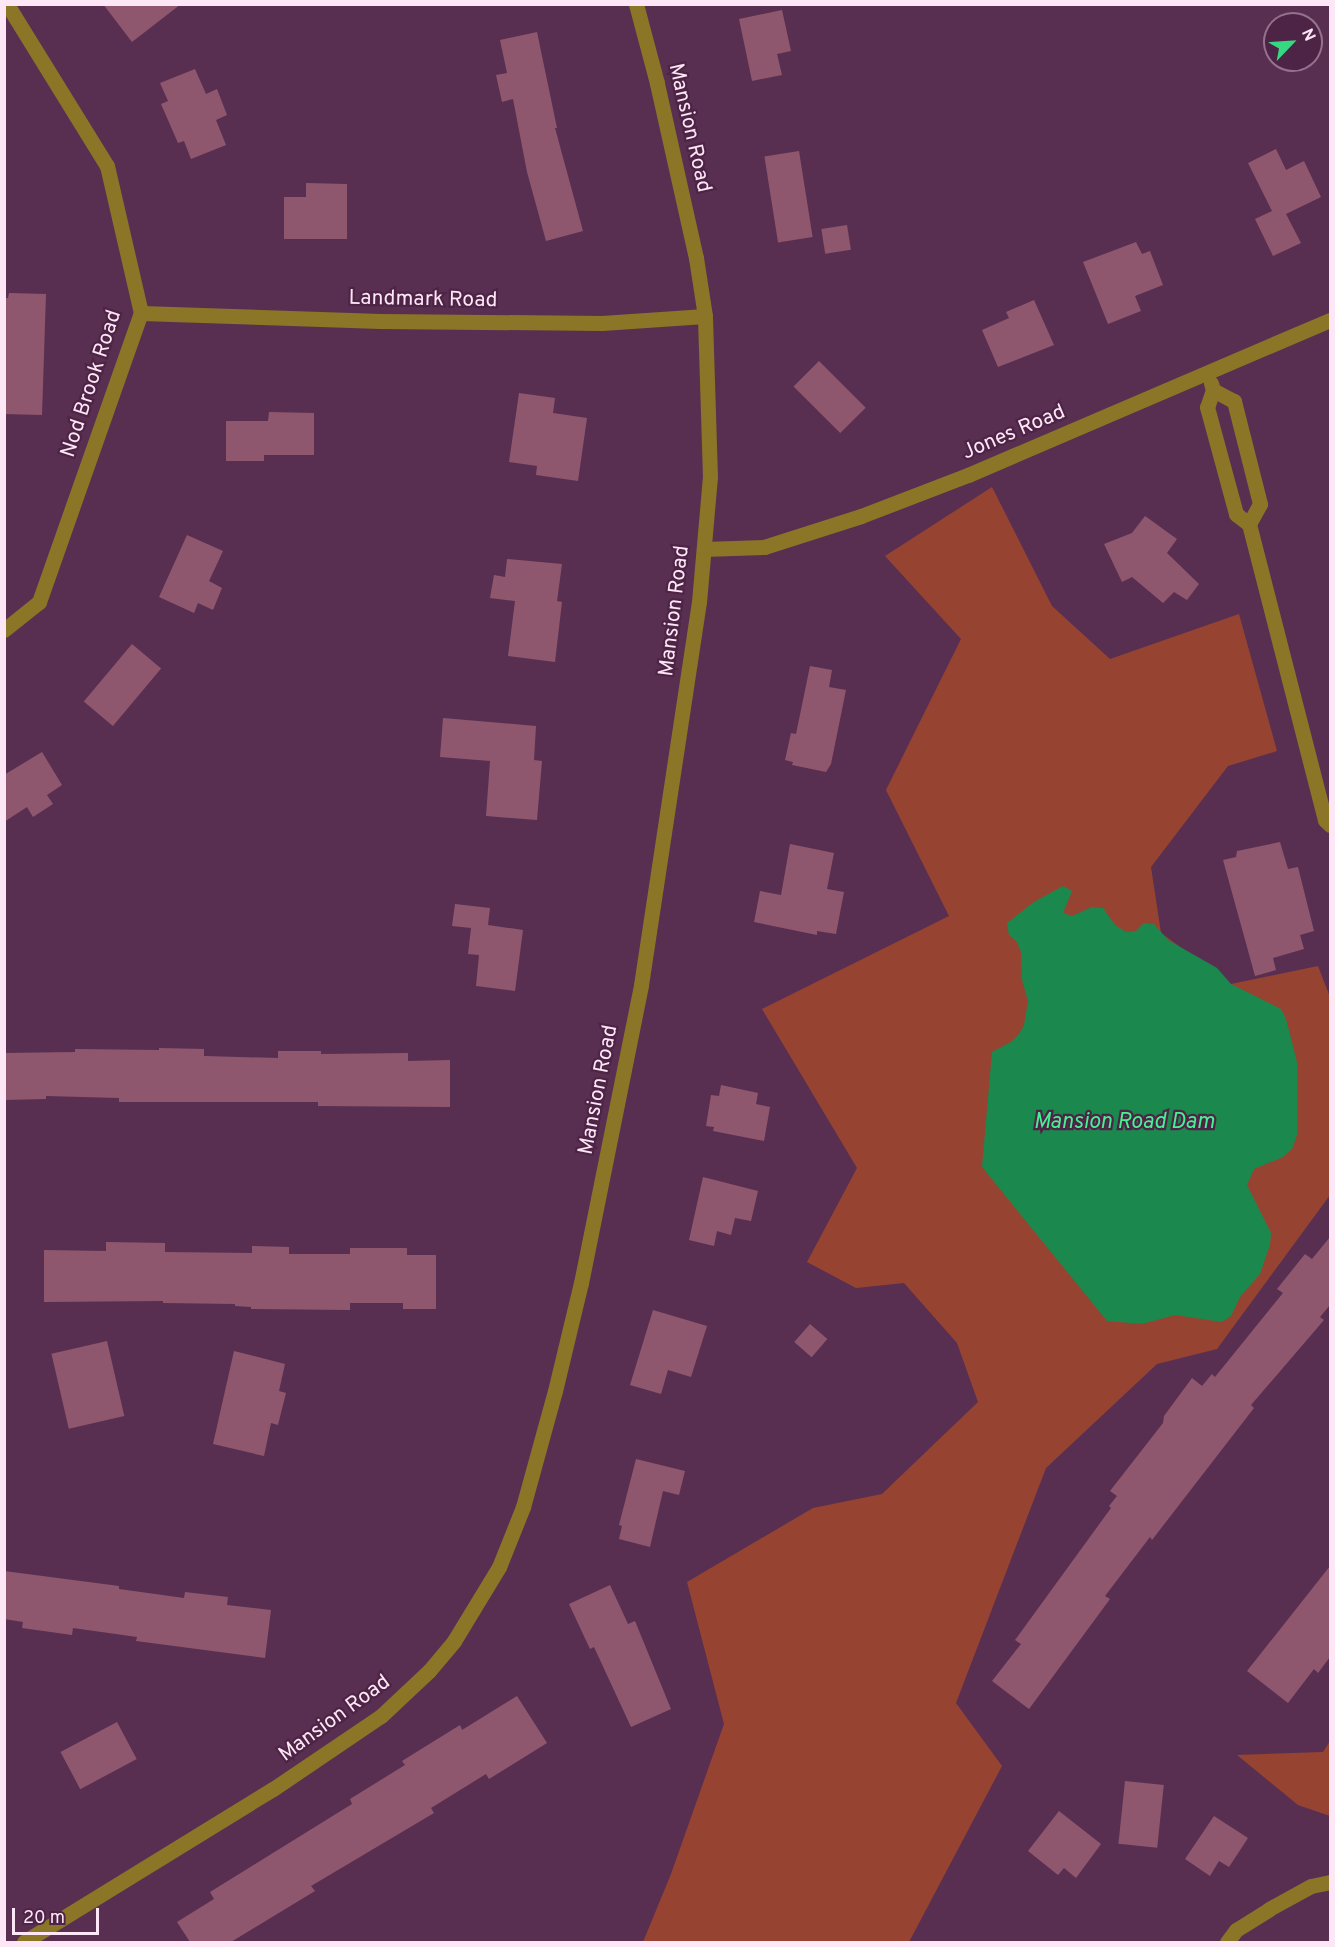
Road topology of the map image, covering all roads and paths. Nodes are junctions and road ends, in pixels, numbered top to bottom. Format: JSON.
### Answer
{"nodes":[{"id":1,"x":636,"y":4,"type":"edge"},
{"id":2,"x":9,"y":12,"type":"edge"},
{"id":3,"x":141,"y":313,"type":"junction"},
{"id":4,"x":705,"y":316,"type":"junction"},
{"id":5,"x":1330,"y":320,"type":"edge"},
{"id":6,"x":1207,"y":375,"type":"junction"},
{"id":7,"x":1213,"y":390,"type":"junction"},
{"id":8,"x":1249,"y":524,"type":"junction"},
{"id":9,"x":704,"y":549,"type":"junction"},
{"id":10,"x":4,"y":630,"type":"edge"},
{"id":11,"x":1330,"y":825,"type":"edge"},
{"id":12,"x":1330,"y":1882,"type":"edge"},
{"id":13,"x":24,"y":1942,"type":"edge"},
{"id":14,"x":1227,"y":1942,"type":"edge"}],
"edges":[{"from":1,"to":4,"type":"street","name":"Mansion Road"},
{"from":2,"to":3,"type":"street","name":"Nod Brook Road"},
{"from":3,"to":4,"type":"street","name":"Landmark Road"},
{"from":3,"to":10,"type":"street","name":"Nod Brook Road"},
{"from":4,"to":9,"type":"street","name":"Mansion Road"},
{"from":5,"to":6,"type":"street","name":"Jones Road"},
{"from":6,"to":7,"type":"street"},
{"from":6,"to":9,"type":"street","name":"Jones Road"},
{"from":7,"to":8,"type":"street"},
{"from":7,"to":8,"type":"street"},
{"from":8,"to":11,"type":"street"},
{"from":9,"to":13,"type":"street","name":"Mansion Road"},
{"from":12,"to":14,"type":"street"}]}
